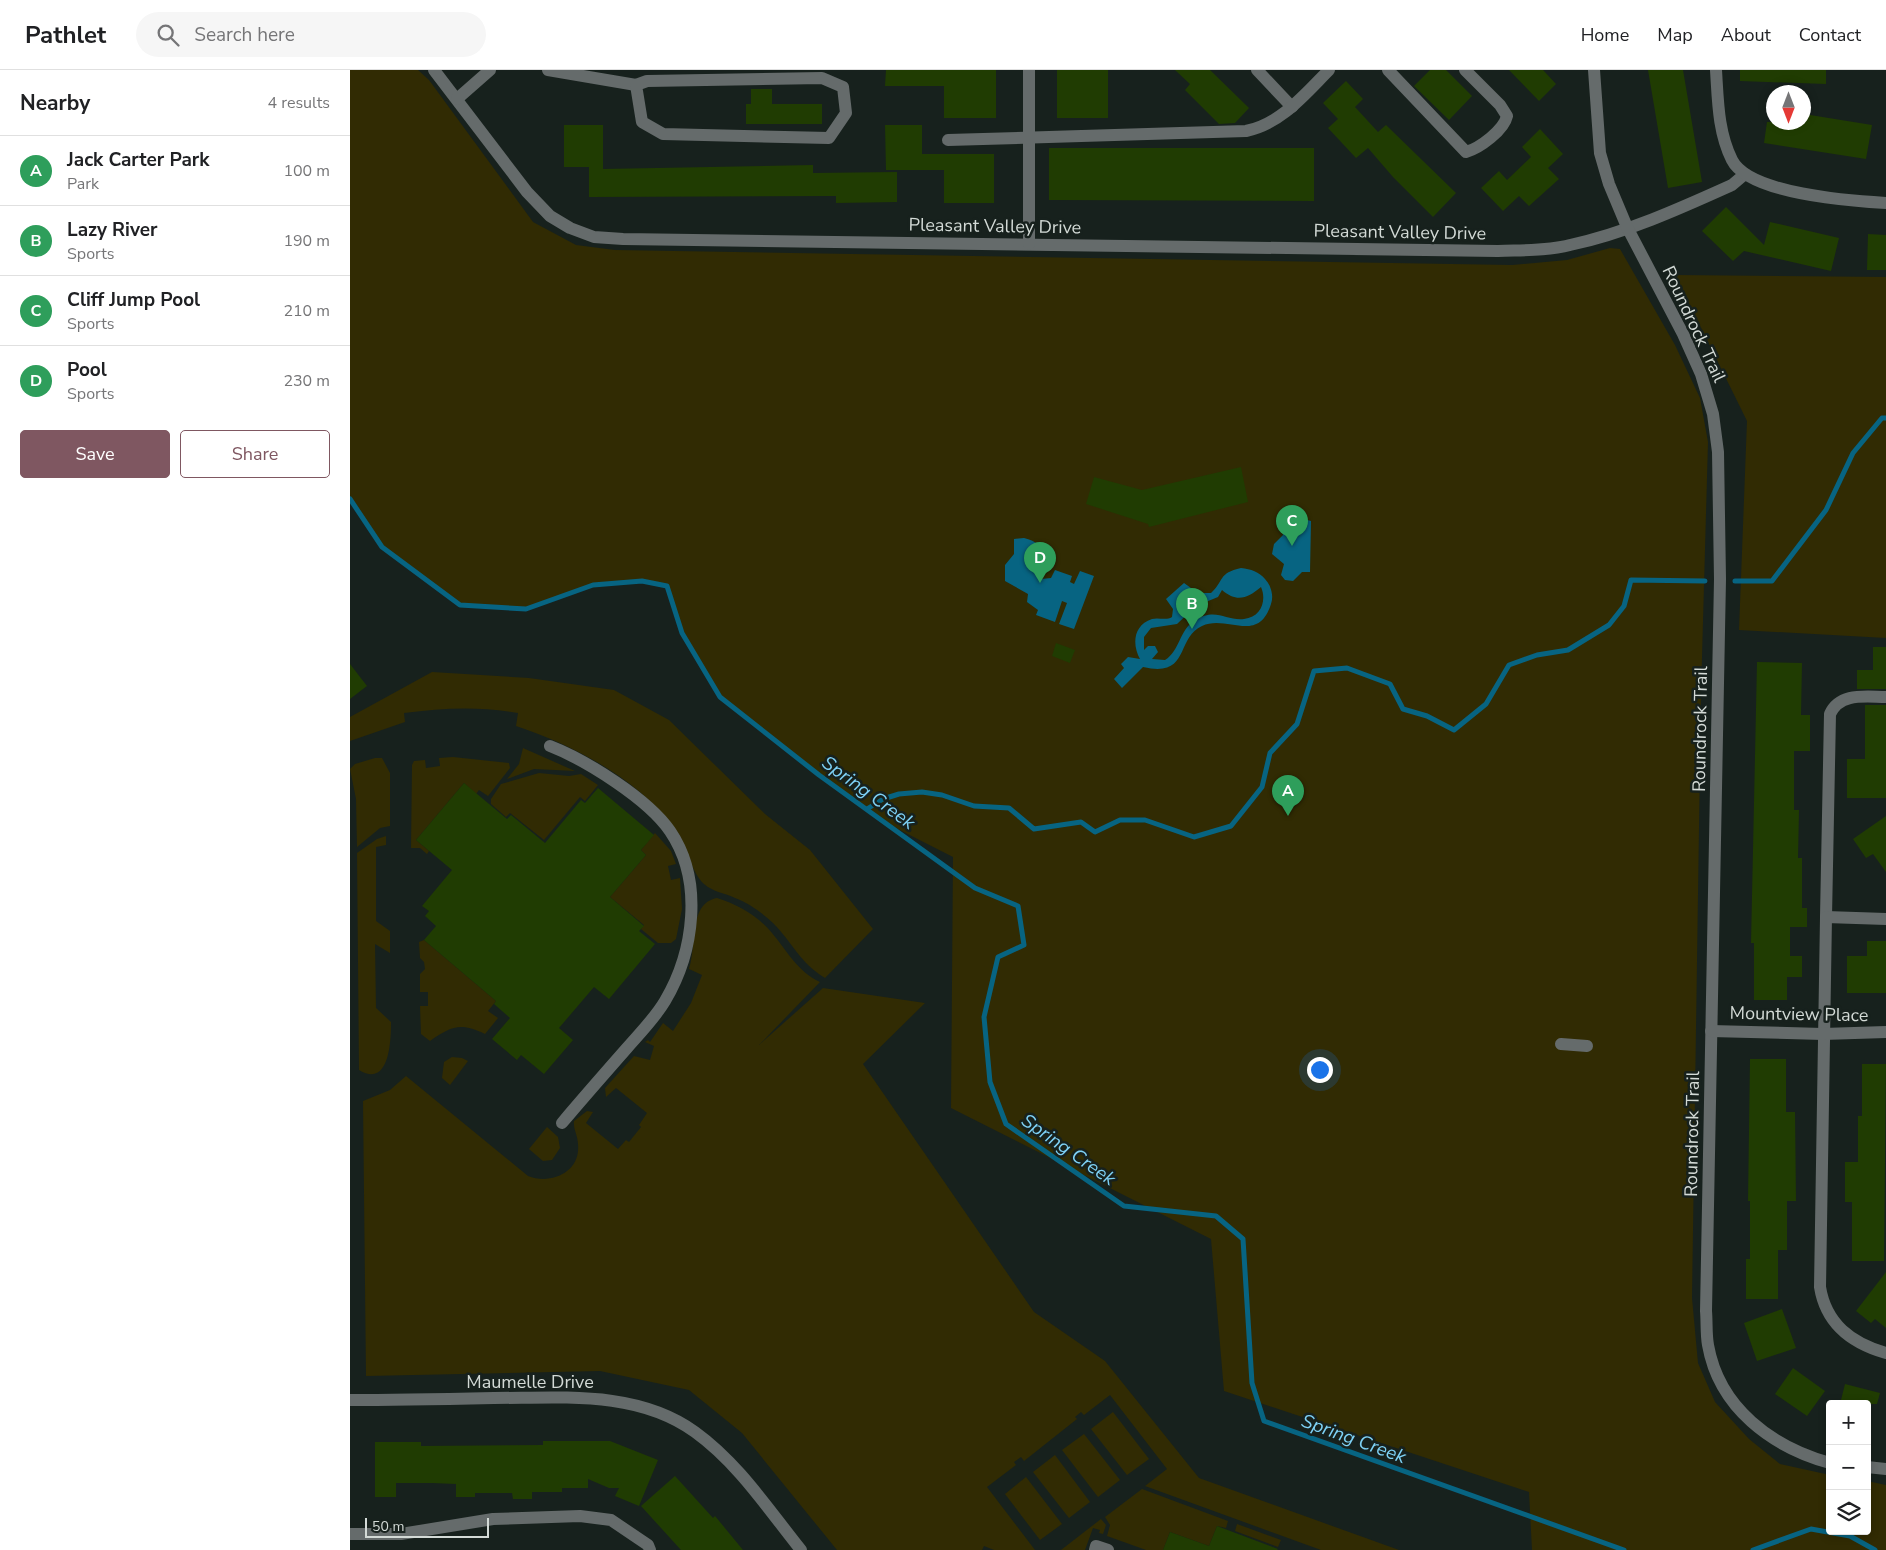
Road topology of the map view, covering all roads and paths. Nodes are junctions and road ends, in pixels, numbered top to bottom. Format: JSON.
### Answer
{"nodes":[{"id":1,"x":434,"y":70,"type":"edge"},
{"id":2,"x":490,"y":70,"type":"edge"},
{"id":3,"x":548,"y":70,"type":"edge"},
{"id":4,"x":1029,"y":70,"type":"edge"},
{"id":5,"x":1256,"y":70,"type":"edge"},
{"id":6,"x":1329,"y":70,"type":"edge"},
{"id":7,"x":1388,"y":70,"type":"edge"},
{"id":8,"x":1465,"y":70,"type":"edge"},
{"id":9,"x":1594,"y":70,"type":"edge"},
{"id":10,"x":1716,"y":70,"type":"edge"},
{"id":11,"x":636,"y":85,"type":"junction"},
{"id":12,"x":457,"y":99,"type":"junction"},
{"id":13,"x":1292,"y":107,"type":"junction"},
{"id":14,"x":1029,"y":139,"type":"junction"},
{"id":15,"x":948,"y":140,"type":"dead end"},
{"id":16,"x":1745,"y":174,"type":"junction"},
{"id":17,"x":1886,"y":203,"type":"edge"},
{"id":18,"x":1628,"y":227,"type":"junction"},
{"id":19,"x":1029,"y":244,"type":"junction"},
{"id":20,"x":1886,"y":697,"type":"edge"},
{"id":21,"x":550,"y":746,"type":"dead end"},
{"id":22,"x":1826,"y":918,"type":"junction"},
{"id":23,"x":1886,"y":920,"type":"edge"},
{"id":24,"x":1712,"y":1031,"type":"junction"},
{"id":25,"x":1886,"y":1032,"type":"edge"},
{"id":26,"x":1823,"y":1034,"type":"junction"},
{"id":27,"x":1560,"y":1044,"type":"dead end"},
{"id":28,"x":1587,"y":1046,"type":"dead end"},
{"id":29,"x":562,"y":1123,"type":"dead end"},
{"id":30,"x":1886,"y":1353,"type":"edge"},
{"id":31,"x":350,"y":1400,"type":"edge"},
{"id":32,"x":1826,"y":1462,"type":"edge"},
{"id":33,"x":1871,"y":1467,"type":"edge"},
{"id":34,"x":1886,"y":1469,"type":"edge"},
{"id":35,"x":350,"y":1534,"type":"edge"},
{"id":36,"x":650,"y":1550,"type":"edge"},
{"id":37,"x":801,"y":1550,"type":"edge"},
{"id":38,"x":1095,"y":1550,"type":"edge"},
{"id":39,"x":1108,"y":1550,"type":"edge"}],
"edges":[{"from":1,"to":12,"type":"street","name":"Pleasant Valley Drive"},
{"from":2,"to":12,"type":"street"},
{"from":3,"to":11,"type":"street"},
{"from":4,"to":14,"type":"street"},
{"from":5,"to":13,"type":"street"},
{"from":6,"to":13,"type":"street"},
{"from":7,"to":8,"type":"street"},
{"from":9,"to":18,"type":"street","name":"Roundrock Trail"},
{"from":10,"to":16,"type":"street"},
{"from":11,"to":11,"type":"street"},
{"from":12,"to":19,"type":"street","name":"Pleasant Valley Drive"},
{"from":13,"to":14,"type":"street"},
{"from":14,"to":15,"type":"street"},
{"from":14,"to":19,"type":"street"},
{"from":16,"to":17,"type":"street"},
{"from":16,"to":18,"type":"street","name":"Pleasant Valley Drive"},
{"from":18,"to":19,"type":"street","name":"Pleasant Valley Drive"},
{"from":18,"to":24,"type":"street","name":"Roundrock Trail"},
{"from":20,"to":22,"type":"street"},
{"from":21,"to":29,"type":"street"},
{"from":22,"to":23,"type":"street"},
{"from":22,"to":26,"type":"street"},
{"from":24,"to":26,"type":"street","name":"Mountview Place"},
{"from":24,"to":32,"type":"street","name":"Roundrock Trail"},
{"from":25,"to":26,"type":"street","name":"Mountview Place"},
{"from":26,"to":30,"type":"street"},
{"from":27,"to":28,"type":"street"},
{"from":31,"to":37,"type":"street","name":"Maumelle Drive"},
{"from":33,"to":34,"type":"street"},
{"from":35,"to":36,"type":"street"},
{"from":38,"to":39,"type":"street"}]}
